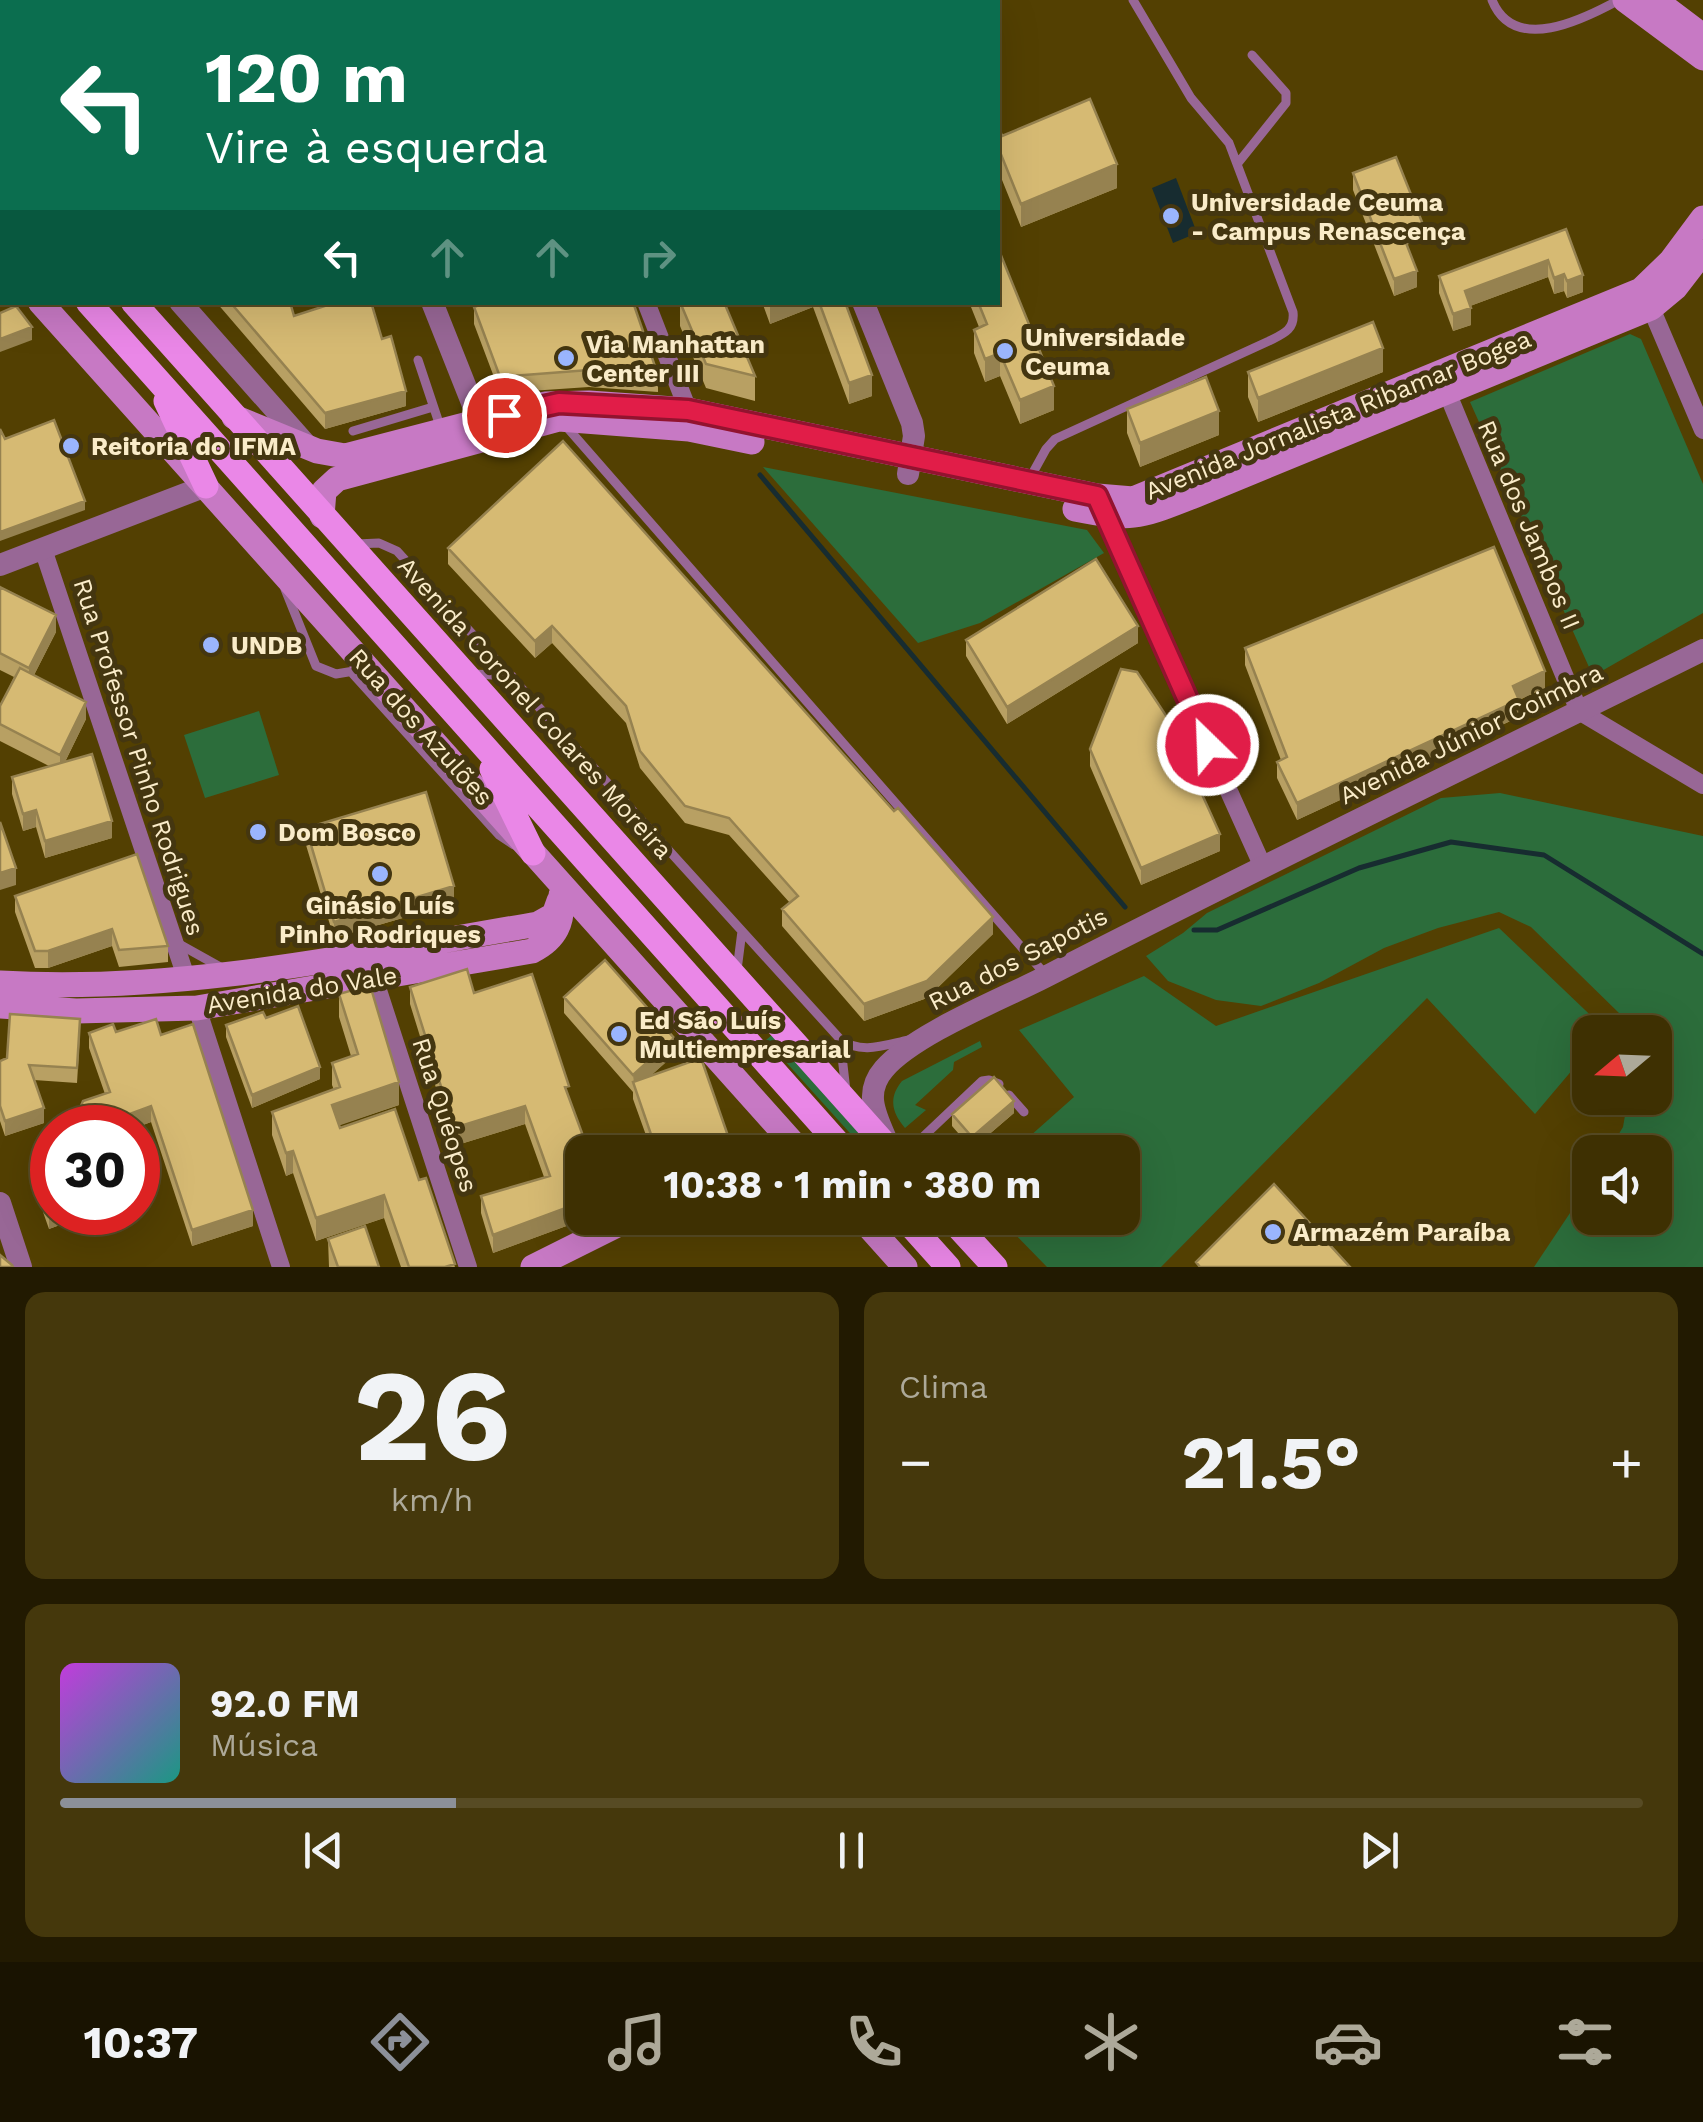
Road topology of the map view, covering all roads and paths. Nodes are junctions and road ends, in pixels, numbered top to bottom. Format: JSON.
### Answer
{"nodes":[{"id":1,"x":1133,"y":0,"type":"edge"},
{"id":2,"x":1492,"y":0,"type":"edge"},
{"id":3,"x":1622,"y":0,"type":"edge"},
{"id":4,"x":1655,"y":0,"type":"edge"},
{"id":5,"x":1703,"y":36,"type":"edge"},
{"id":6,"x":1252,"y":55,"type":"dead end"},
{"id":7,"x":1703,"y":58,"type":"edge"},
{"id":8,"x":1238,"y":162,"type":"junction"},
{"id":9,"x":1703,"y":218,"type":"edge"},
{"id":10,"x":1703,"y":252,"type":"edge"},
{"id":11,"x":43,"y":305,"type":"edge"},
{"id":12,"x":91,"y":305,"type":"edge"},
{"id":13,"x":136,"y":305,"type":"edge"},
{"id":14,"x":183,"y":305,"type":"edge"},
{"id":15,"x":433,"y":305,"type":"edge"},
{"id":16,"x":647,"y":305,"type":"edge"},
{"id":17,"x":864,"y":305,"type":"edge"},
{"id":18,"x":1651,"y":308,"type":"junction"},
{"id":19,"x":418,"y":360,"type":"dead end"},
{"id":20,"x":152,"y":374,"type":"junction"},
{"id":21,"x":1446,"y":392,"type":"junction"},
{"id":22,"x":433,"y":407,"type":"junction"},
{"id":23,"x":688,"y":410,"type":"junction"},
{"id":24,"x":234,"y":417,"type":"junction"},
{"id":25,"x":559,"y":419,"type":"junction"},
{"id":26,"x":483,"y":430,"type":"junction"},
{"id":27,"x":1703,"y":430,"type":"edge"},
{"id":28,"x":353,"y":431,"type":"dead end"},
{"id":29,"x":442,"y":432,"type":"junction"},
{"id":30,"x":308,"y":448,"type":"junction"},
{"id":31,"x":909,"y":466,"type":"junction"},
{"id":32,"x":1028,"y":482,"type":"junction"},
{"id":33,"x":206,"y":486,"type":"junction"},
{"id":34,"x":1101,"y":506,"type":"junction"},
{"id":35,"x":322,"y":516,"type":"junction"},
{"id":36,"x":348,"y":545,"type":"junction"},
{"id":37,"x":43,"y":549,"type":"junction"},
{"id":38,"x":276,"y":564,"type":"junction"},
{"id":39,"x":0,"y":565,"type":"edge"},
{"id":40,"x":1703,"y":650,"type":"edge"},
{"id":41,"x":358,"y":667,"type":"junction"},
{"id":42,"x":464,"y":673,"type":"junction"},
{"id":43,"x":512,"y":676,"type":"junction"},
{"id":44,"x":1579,"y":711,"type":"junction"},
{"id":45,"x":477,"y":738,"type":"junction"},
{"id":46,"x":1703,"y":785,"type":"edge"},
{"id":47,"x":534,"y":853,"type":"junction"},
{"id":48,"x":1263,"y":867,"type":"junction"},
{"id":49,"x":560,"y":888,"type":"junction"},
{"id":50,"x":742,"y":932,"type":"junction"},
{"id":51,"x":174,"y":942,"type":"junction"},
{"id":52,"x":269,"y":969,"type":"junction"},
{"id":53,"x":233,"y":975,"type":"junction"},
{"id":54,"x":1047,"y":976,"type":"junction"},
{"id":55,"x":374,"y":978,"type":"junction"},
{"id":56,"x":736,"y":978,"type":"junction"},
{"id":57,"x":187,"y":980,"type":"junction"},
{"id":58,"x":0,"y":983,"type":"edge"},
{"id":59,"x":135,"y":984,"type":"junction"},
{"id":60,"x":323,"y":987,"type":"junction"},
{"id":61,"x":0,"y":1006,"type":"edge"},
{"id":62,"x":198,"y":1008,"type":"junction"},
{"id":63,"x":76,"y":1011,"type":"junction"},
{"id":64,"x":932,"y":1035,"type":"junction"},
{"id":65,"x":840,"y":1039,"type":"junction"},
{"id":66,"x":847,"y":1102,"type":"junction"},
{"id":67,"x":1024,"y":1112,"type":"dead end"},
{"id":68,"x":785,"y":1135,"type":"edge"},
{"id":69,"x":831,"y":1135,"type":"edge"},
{"id":70,"x":877,"y":1135,"type":"edge"},
{"id":71,"x":884,"y":1135,"type":"edge"},
{"id":72,"x":925,"y":1135,"type":"edge"},
{"id":73,"x":0,"y":1203,"type":"edge"},
{"id":74,"x":597,"y":1235,"type":"edge"},
{"id":75,"x":876,"y":1235,"type":"edge"},
{"id":76,"x":919,"y":1235,"type":"edge"},
{"id":77,"x":966,"y":1235,"type":"edge"},
{"id":78,"x":22,"y":1267,"type":"edge"},
{"id":79,"x":281,"y":1267,"type":"edge"},
{"id":80,"x":468,"y":1267,"type":"edge"},
{"id":81,"x":533,"y":1267,"type":"edge"},
{"id":82,"x":906,"y":1267,"type":"edge"},
{"id":83,"x":948,"y":1267,"type":"edge"},
{"id":84,"x":995,"y":1267,"type":"edge"}],
"edges":[{"from":1,"to":8,"type":"lane"},
{"from":2,"to":3,"type":"lane"},
{"from":3,"to":7,"type":"main road"},
{"from":4,"to":5,"type":"main road"},
{"from":6,"to":8,"type":"lane"},
{"from":8,"to":32,"type":"lane"},
{"from":9,"to":34,"type":"main road","name":"Avenida Jornalista Ribamar Bogea"},
{"from":10,"to":18,"type":"main road","name":"Avenida Jornalista Ribamar Bogea"},
{"from":11,"to":33,"type":"main road","name":"Rua dos Azulões"},
{"from":12,"to":20,"type":"main road"},
{"from":13,"to":24,"type":"main road","name":"Avenida Coronel Colares Moreira"},
{"from":14,"to":30,"type":"street"},
{"from":15,"to":26,"type":"street"},
{"from":16,"to":23,"type":"street"},
{"from":17,"to":31,"type":"street"},
{"from":18,"to":21,"type":"main road","name":"Avenida Jornalista Ribamar Bogea"},
{"from":18,"to":27,"type":"street"},
{"from":19,"to":22,"type":"lane"},
{"from":20,"to":33,"type":"main road"},
{"from":20,"to":45,"type":"main road"},
{"from":21,"to":34,"type":"main road","name":"Avenida Jornalista Ribamar Bogea"},
{"from":21,"to":44,"type":"street","name":"Rua dos Jambos II"},
{"from":22,"to":28,"type":"lane"},
{"from":22,"to":29,"type":"lane"},
{"from":23,"to":26,"type":"main road","name":"Avenida Jornalista Ribamar Bogea"},
{"from":23,"to":31,"type":"main road","name":"Avenida Jornalista Ribamar Bogea"},
{"from":24,"to":30,"type":"main road","name":"Avenida Jornalista Ribamar Bogea"},
{"from":24,"to":35,"type":"main road","name":"Avenida Coronel Colares Moreira"},
{"from":25,"to":26,"type":"main road","name":"Avenida Jornalista Ribamar Bogea"},
{"from":25,"to":31,"type":"main road","name":"Avenida Jornalista Ribamar Bogea"},
{"from":25,"to":54,"type":"lane"},
{"from":26,"to":29,"type":"main road","name":"Avenida Jornalista Ribamar Bogea"},
{"from":26,"to":35,"type":"main road","name":"Avenida Jornalista Ribamar Bogea"},
{"from":29,"to":30,"type":"main road","name":"Avenida Jornalista Ribamar Bogea"},
{"from":31,"to":32,"type":"main road","name":"Avenida Jornalista Ribamar Bogea"},
{"from":31,"to":34,"type":"main road","name":"Avenida Jornalista Ribamar Bogea"},
{"from":32,"to":34,"type":"main road","name":"Avenida Jornalista Ribamar Bogea"},
{"from":33,"to":37,"type":"street"},
{"from":33,"to":38,"type":"main road","name":"Rua dos Azulões"},
{"from":34,"to":48,"type":"street"},
{"from":35,"to":36,"type":"main road","name":"Avenida Coronel Colares Moreira"},
{"from":36,"to":42,"type":"main road","name":"Avenida Coronel Colares Moreira"},
{"from":36,"to":43,"type":"lane"},
{"from":37,"to":39,"type":"street"},
{"from":37,"to":51,"type":"street","name":"Rua Professor Pinho Rodrigues"},
{"from":38,"to":41,"type":"main road","name":"Rua dos Azulões"},
{"from":38,"to":41,"type":"lane"},
{"from":40,"to":44,"type":"street","name":"Avenida Júnior Coimbra"},
{"from":41,"to":47,"type":"main road","name":"Rua dos Azulões"},
{"from":42,"to":43,"type":"lane"},
{"from":42,"to":56,"type":"main road","name":"Avenida Coronel Colares Moreira"},
{"from":43,"to":50,"type":"lane"},
{"from":44,"to":46,"type":"street"},
{"from":44,"to":48,"type":"street","name":"Avenida Júnior Coimbra"},
{"from":45,"to":47,"type":"main road"},
{"from":45,"to":69,"type":"main road"},
{"from":47,"to":49,"type":"main road","name":"Rua dos Azulões"},
{"from":48,"to":54,"type":"street","name":"Rua dos Sapotis"},
{"from":49,"to":52,"type":"main road","name":"Avenida do Vale"},
{"from":49,"to":55,"type":"main road","name":"Avenida do Vale"},
{"from":49,"to":68,"type":"main road","name":"Rua dos Azulões"},
{"from":50,"to":56,"type":"lane"},
{"from":50,"to":65,"type":"lane"},
{"from":51,"to":53,"type":"lane"},
{"from":51,"to":57,"type":"street","name":"Rua Professor Pinho Rodrigues"},
{"from":52,"to":53,"type":"main road","name":"Avenida do Vale"},
{"from":52,"to":60,"type":"main road"},
{"from":53,"to":57,"type":"main road","name":"Avenida do Vale"},
{"from":54,"to":64,"type":"street","name":"Rua dos Sapotis"},
{"from":55,"to":60,"type":"main road","name":"Avenida do Vale"},
{"from":55,"to":80,"type":"street","name":"Rua Quéopes"},
{"from":56,"to":66,"type":"main road","name":"Avenida Coronel Colares Moreira"},
{"from":57,"to":59,"type":"main road","name":"Avenida do Vale"},
{"from":58,"to":59,"type":"main road","name":"Avenida do Vale"},
{"from":59,"to":63,"type":"main road"},
{"from":60,"to":62,"type":"main road","name":"Avenida do Vale"},
{"from":61,"to":63,"type":"main road","name":"Avenida do Vale"},
{"from":62,"to":63,"type":"main road","name":"Avenida do Vale"},
{"from":62,"to":79,"type":"street"},
{"from":64,"to":65,"type":"lane"},
{"from":64,"to":71,"type":"street","name":"Rua dos Sapotis"},
{"from":65,"to":66,"type":"lane"},
{"from":66,"to":70,"type":"main road","name":"Avenida Coronel Colares Moreira"},
{"from":67,"to":72,"type":"lane"},
{"from":73,"to":78,"type":"street"},
{"from":74,"to":81,"type":"main road"},
{"from":75,"to":82,"type":"main road"},
{"from":76,"to":83,"type":"main road"},
{"from":77,"to":84,"type":"main road"}]}
